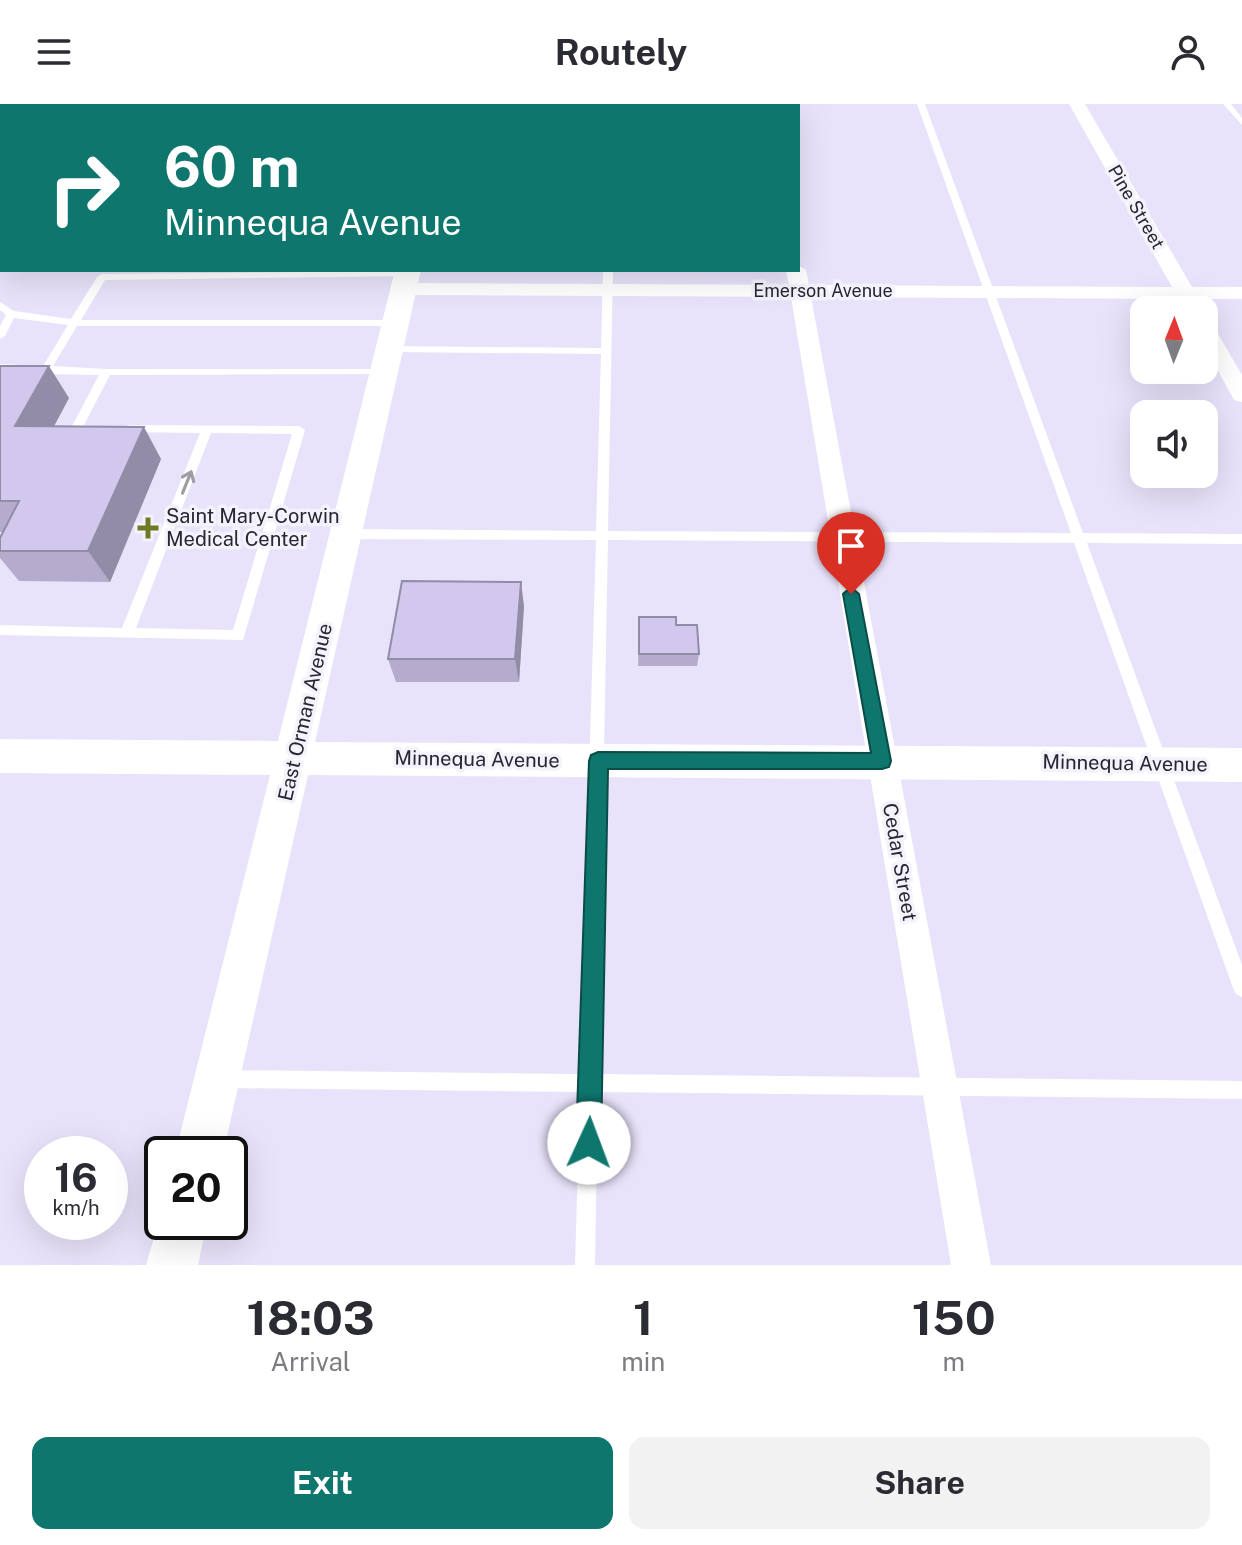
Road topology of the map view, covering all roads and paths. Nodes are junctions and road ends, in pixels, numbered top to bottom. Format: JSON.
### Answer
{"nodes":[{"id":1,"x":921,"y":104,"type":"edge"},
{"id":2,"x":1077,"y":104,"type":"edge"},
{"id":3,"x":1227,"y":104,"type":"edge"},
{"id":4,"x":1242,"y":123,"type":"edge"},
{"id":5,"x":608,"y":280,"type":"edge"},
{"id":6,"x":798,"y":280,"type":"edge"},
{"id":7,"x":990,"y":292,"type":"junction"},
{"id":8,"x":1242,"y":293,"type":"edge"},
{"id":9,"x":1188,"y":296,"type":"edge"},
{"id":10,"x":1218,"y":297,"type":"edge"},
{"id":11,"x":1130,"y":298,"type":"edge"},
{"id":12,"x":0,"y":305,"type":"edge"},
{"id":13,"x":398,"y":313,"type":"edge"},
{"id":14,"x":11,"y":314,"type":"junction"},
{"id":15,"x":74,"y":323,"type":"junction"},
{"id":16,"x":0,"y":336,"type":"edge"},
{"id":17,"x":606,"y":351,"type":"junction"},
{"id":18,"x":1218,"y":351,"type":"edge"},
{"id":19,"x":0,"y":367,"type":"edge"},
{"id":20,"x":45,"y":371,"type":"junction"},
{"id":21,"x":106,"y":372,"type":"junction"},
{"id":22,"x":1242,"y":395,"type":"edge"},
{"id":23,"x":106,"y":429,"type":"edge"},
{"id":24,"x":121,"y":429,"type":"edge"},
{"id":25,"x":207,"y":430,"type":"junction"},
{"id":26,"x":347,"y":534,"type":"junction"},
{"id":27,"x":602,"y":537,"type":"junction"},
{"id":28,"x":841,"y":538,"type":"junction"},
{"id":29,"x":1079,"y":539,"type":"junction"},
{"id":30,"x":1242,"y":539,"type":"edge"},
{"id":31,"x":0,"y":630,"type":"edge"},
{"id":32,"x":127,"y":633,"type":"junction"},
{"id":33,"x":0,"y":756,"type":"edge"},
{"id":34,"x":294,"y":758,"type":"junction"},
{"id":35,"x":598,"y":761,"type":"junction"},
{"id":36,"x":882,"y":761,"type":"junction"},
{"id":37,"x":1160,"y":764,"type":"junction"},
{"id":38,"x":1242,"y":765,"type":"edge"},
{"id":39,"x":1242,"y":988,"type":"edge"},
{"id":40,"x":217,"y":1079,"type":"junction"},
{"id":41,"x":590,"y":1082,"type":"junction"},
{"id":42,"x":939,"y":1088,"type":"junction"},
{"id":43,"x":1242,"y":1090,"type":"edge"},
{"id":44,"x":203,"y":1136,"type":"edge"},
{"id":45,"x":178,"y":1240,"type":"edge"},
{"id":46,"x":172,"y":1265,"type":"edge"},
{"id":47,"x":585,"y":1265,"type":"edge"},
{"id":48,"x":971,"y":1265,"type":"edge"}],
"edges":[{"from":1,"to":7,"type":"lane"},
{"from":2,"to":9,"type":"street","name":"Pine Street"},
{"from":3,"to":4,"type":"lane"},
{"from":5,"to":6,"type":"street","name":"Emerson Avenue"},
{"from":5,"to":13,"type":"street","name":"Emerson Avenue"},
{"from":5,"to":17,"type":"lane"},
{"from":6,"to":7,"type":"street","name":"Emerson Avenue"},
{"from":6,"to":28,"type":"street","name":"Cedar Street"},
{"from":7,"to":11,"type":"street","name":"Emerson Avenue"},
{"from":7,"to":29,"type":"lane"},
{"from":8,"to":10,"type":"street","name":"Emerson Avenue"},
{"from":12,"to":14,"type":"lane"},
{"from":13,"to":15,"type":"lane"},
{"from":13,"to":15,"type":"lane"},
{"from":13,"to":17,"type":"lane"},
{"from":13,"to":21,"type":"lane"},
{"from":13,"to":26,"type":"street","name":"East Orman Avenue"},
{"from":14,"to":15,"type":"lane"},
{"from":14,"to":16,"type":"lane"},
{"from":15,"to":20,"type":"lane"},
{"from":17,"to":27,"type":"lane"},
{"from":18,"to":22,"type":"street"},
{"from":19,"to":20,"type":"lane"},
{"from":20,"to":21,"type":"lane"},
{"from":21,"to":23,"type":"lane"},
{"from":24,"to":25,"type":"lane"},
{"from":32,"to":25,"type":"lane","one_way":true},
{"from":25,"to":32,"type":"lane"},
{"from":26,"to":27,"type":"lane"},
{"from":26,"to":34,"type":"street","name":"East Orman Avenue"},
{"from":27,"to":28,"type":"lane"},
{"from":27,"to":35,"type":"lane"},
{"from":28,"to":29,"type":"lane"},
{"from":28,"to":36,"type":"street","name":"Cedar Street"},
{"from":29,"to":30,"type":"lane"},
{"from":29,"to":37,"type":"lane"},
{"from":31,"to":32,"type":"lane"},
{"from":33,"to":34,"type":"street","name":"Minnequa Avenue"},
{"from":34,"to":35,"type":"street","name":"Minnequa Avenue"},
{"from":34,"to":40,"type":"street","name":"East Orman Avenue"},
{"from":35,"to":36,"type":"street","name":"Minnequa Avenue"},
{"from":35,"to":41,"type":"lane"},
{"from":36,"to":37,"type":"street","name":"Minnequa Avenue"},
{"from":36,"to":42,"type":"street","name":"Cedar Street"},
{"from":37,"to":38,"type":"street","name":"Minnequa Avenue"},
{"from":37,"to":39,"type":"lane"},
{"from":40,"to":41,"type":"lane"},
{"from":40,"to":44,"type":"street","name":"East Orman Avenue"},
{"from":41,"to":42,"type":"lane"},
{"from":41,"to":47,"type":"lane"},
{"from":42,"to":43,"type":"lane"},
{"from":42,"to":48,"type":"street","name":"Cedar Street"},
{"from":45,"to":46,"type":"street"}]}
